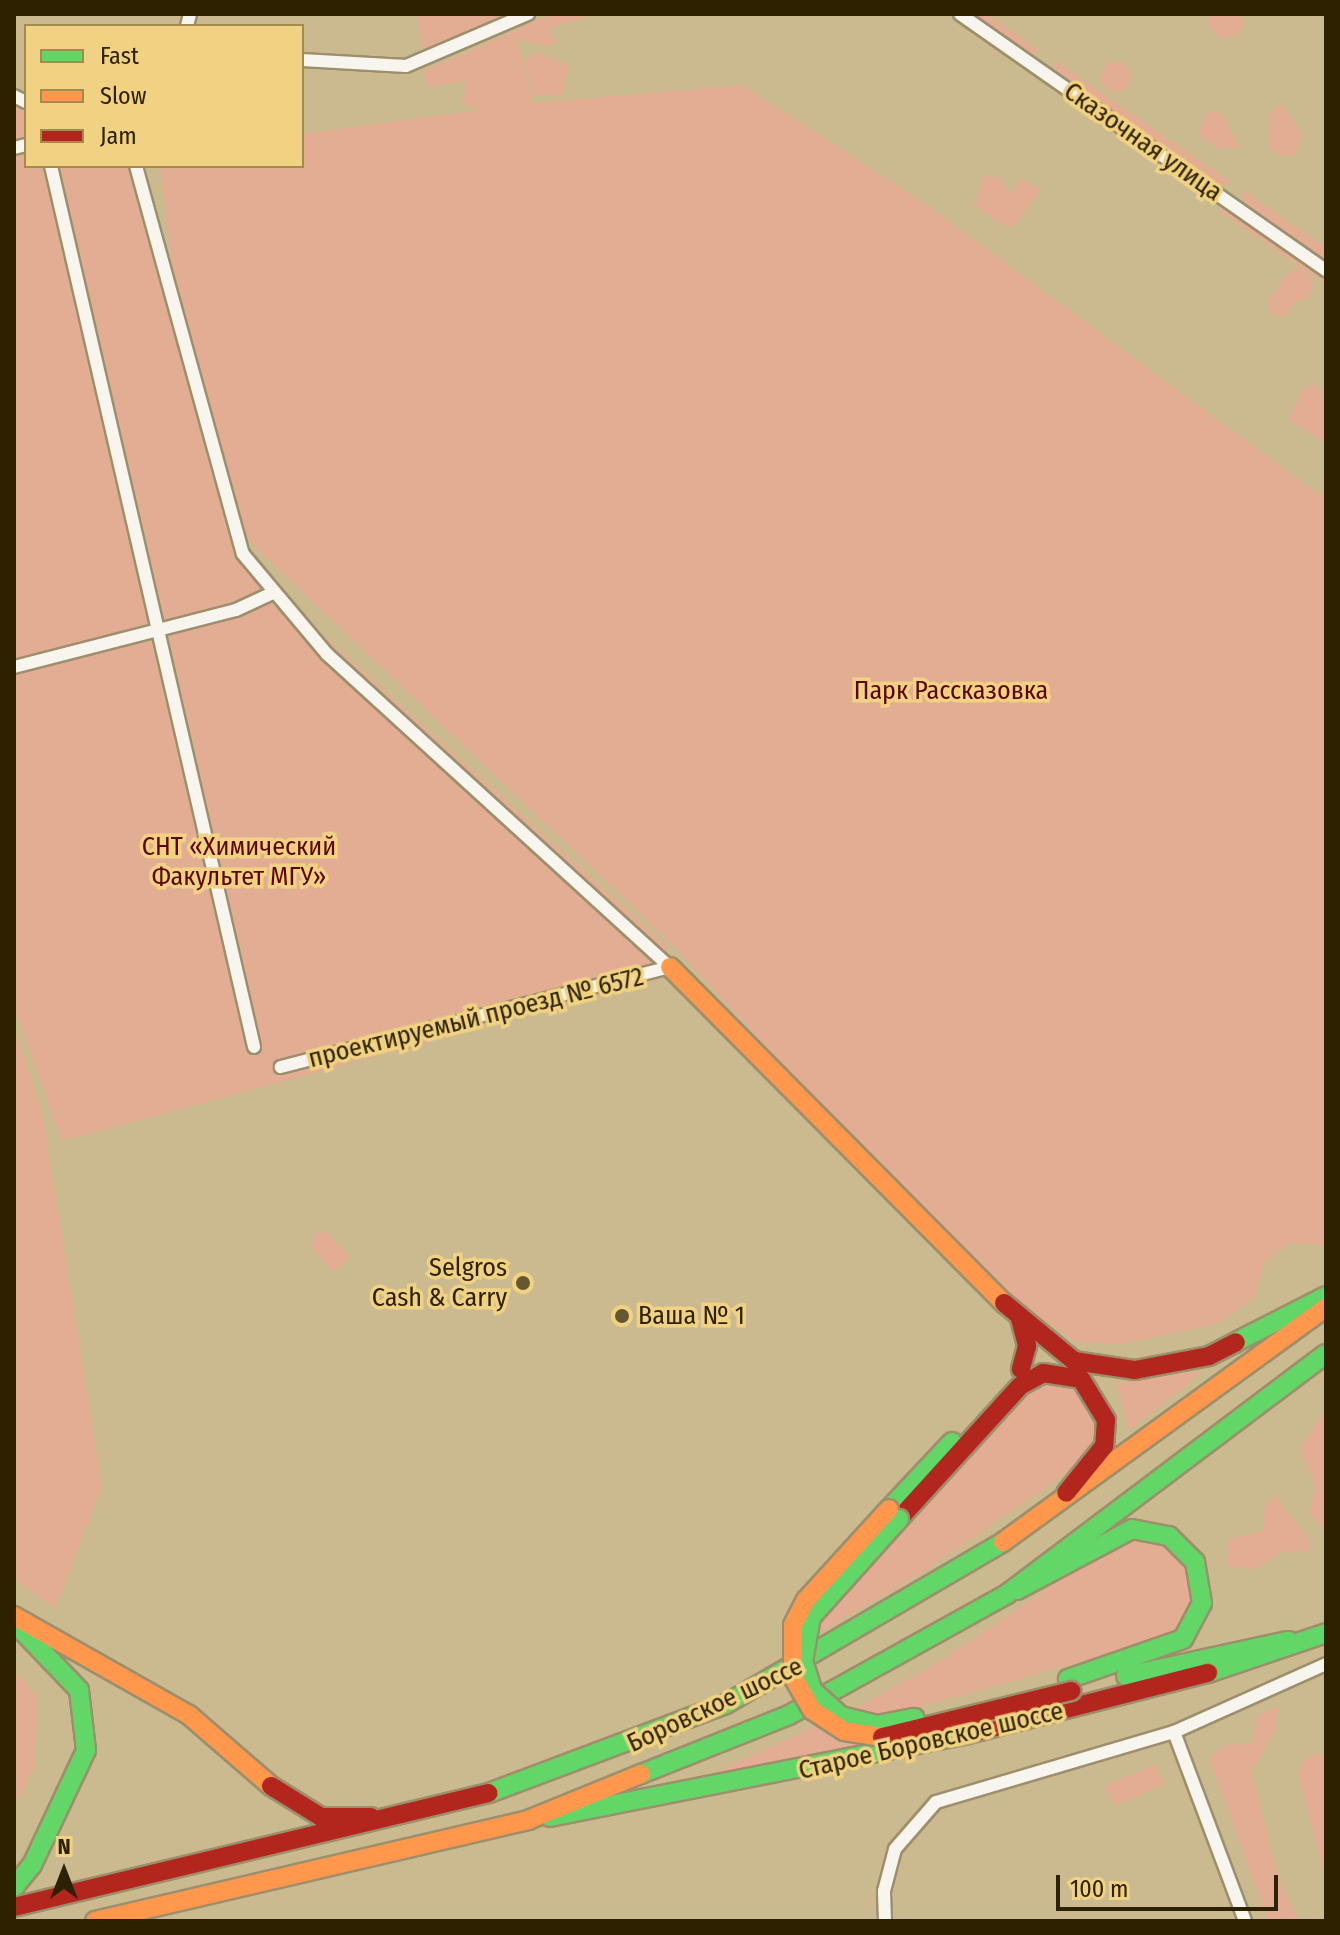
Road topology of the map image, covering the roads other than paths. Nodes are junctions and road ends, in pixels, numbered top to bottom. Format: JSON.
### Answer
{"nodes":[{"id":1,"x":528,"y":14,"type":"edge"},
{"id":2,"x":960,"y":14,"type":"edge"},
{"id":3,"x":304,"y":60,"type":"edge"},
{"id":4,"x":51,"y":168,"type":"edge"},
{"id":5,"x":137,"y":168,"type":"edge"},
{"id":6,"x":1326,"y":270,"type":"edge"},
{"id":7,"x":271,"y":594,"type":"junction"},
{"id":8,"x":156,"y":630,"type":"junction"},
{"id":9,"x":14,"y":667,"type":"edge"},
{"id":10,"x":670,"y":967,"type":"junction"},
{"id":11,"x":254,"y":1047,"type":"dead end"},
{"id":12,"x":281,"y":1067,"type":"dead end"},
{"id":13,"x":1326,"y":1296,"type":"edge"},
{"id":14,"x":1326,"y":1307,"type":"edge"},
{"id":15,"x":1020,"y":1319,"type":"junction"},
{"id":16,"x":1326,"y":1354,"type":"edge"},
{"id":17,"x":1074,"y":1361,"type":"junction"},
{"id":18,"x":1021,"y":1369,"type":"junction"},
{"id":19,"x":1055,"y":1506,"type":"junction"},
{"id":20,"x":894,"y":1514,"type":"junction"},
{"id":21,"x":1007,"y":1594,"type":"junction"},
{"id":22,"x":14,"y":1616,"type":"edge"},
{"id":23,"x":14,"y":1622,"type":"edge"},
{"id":24,"x":1324,"y":1632,"type":"edge"},
{"id":25,"x":1142,"y":1658,"type":"junction"},
{"id":26,"x":1326,"y":1664,"type":"edge"},
{"id":27,"x":1070,"y":1685,"type":"junction"},
{"id":28,"x":1174,"y":1732,"type":"junction"},
{"id":29,"x":397,"y":1817,"type":"junction"},
{"id":30,"x":528,"y":1820,"type":"junction"},
{"id":31,"x":14,"y":1887,"type":"edge"},
{"id":32,"x":14,"y":1907,"type":"edge"},
{"id":33,"x":95,"y":1921,"type":"edge"},
{"id":34,"x":885,"y":1921,"type":"edge"},
{"id":35,"x":1245,"y":1921,"type":"edge"}],
"edges":[{"from":1,"to":3,"type":"street"},
{"from":2,"to":6,"type":"street","name":"Сказочная улица"},
{"from":4,"to":8,"type":"street"},
{"from":5,"to":7,"type":"street"},
{"from":7,"to":8,"type":"street"},
{"from":7,"to":10,"type":"street"},
{"from":8,"to":9,"type":"street"},
{"from":8,"to":11,"type":"street"},
{"from":10,"to":12,"type":"street","name":"проектируемый проезд № 6572"},
{"from":10,"to":15,"type":"street"},
{"from":13,"to":17,"type":"street"},
{"from":14,"to":19,"type":"street","name":"Боровское шоссе"},
{"from":15,"to":17,"type":"street"},
{"from":15,"to":18,"type":"street"},
{"from":16,"to":21,"type":"street","name":"Боровское шоссе"},
{"from":17,"to":18,"type":"street"},
{"from":18,"to":20,"type":"street"},
{"from":19,"to":20,"type":"street"},
{"from":19,"to":29,"type":"street","name":"Боровское шоссе"},
{"from":20,"to":27,"type":"street","bridge":true},
{"from":21,"to":25,"type":"street"},
{"from":21,"to":30,"type":"street","name":"Боровское шоссе"},
{"from":22,"to":29,"type":"street"},
{"from":23,"to":31,"type":"street"},
{"from":24,"to":25,"type":"street"},
{"from":24,"to":27,"type":"street"},
{"from":24,"to":30,"type":"street","name":"Старое Боровское шоссе"},
{"from":25,"to":27,"type":"street"},
{"from":26,"to":28,"type":"street"},
{"from":28,"to":34,"type":"street"},
{"from":28,"to":35,"type":"street"},
{"from":29,"to":32,"type":"street","name":"Боровское шоссе"},
{"from":30,"to":33,"type":"street","name":"Боровское шоссе"}]}
